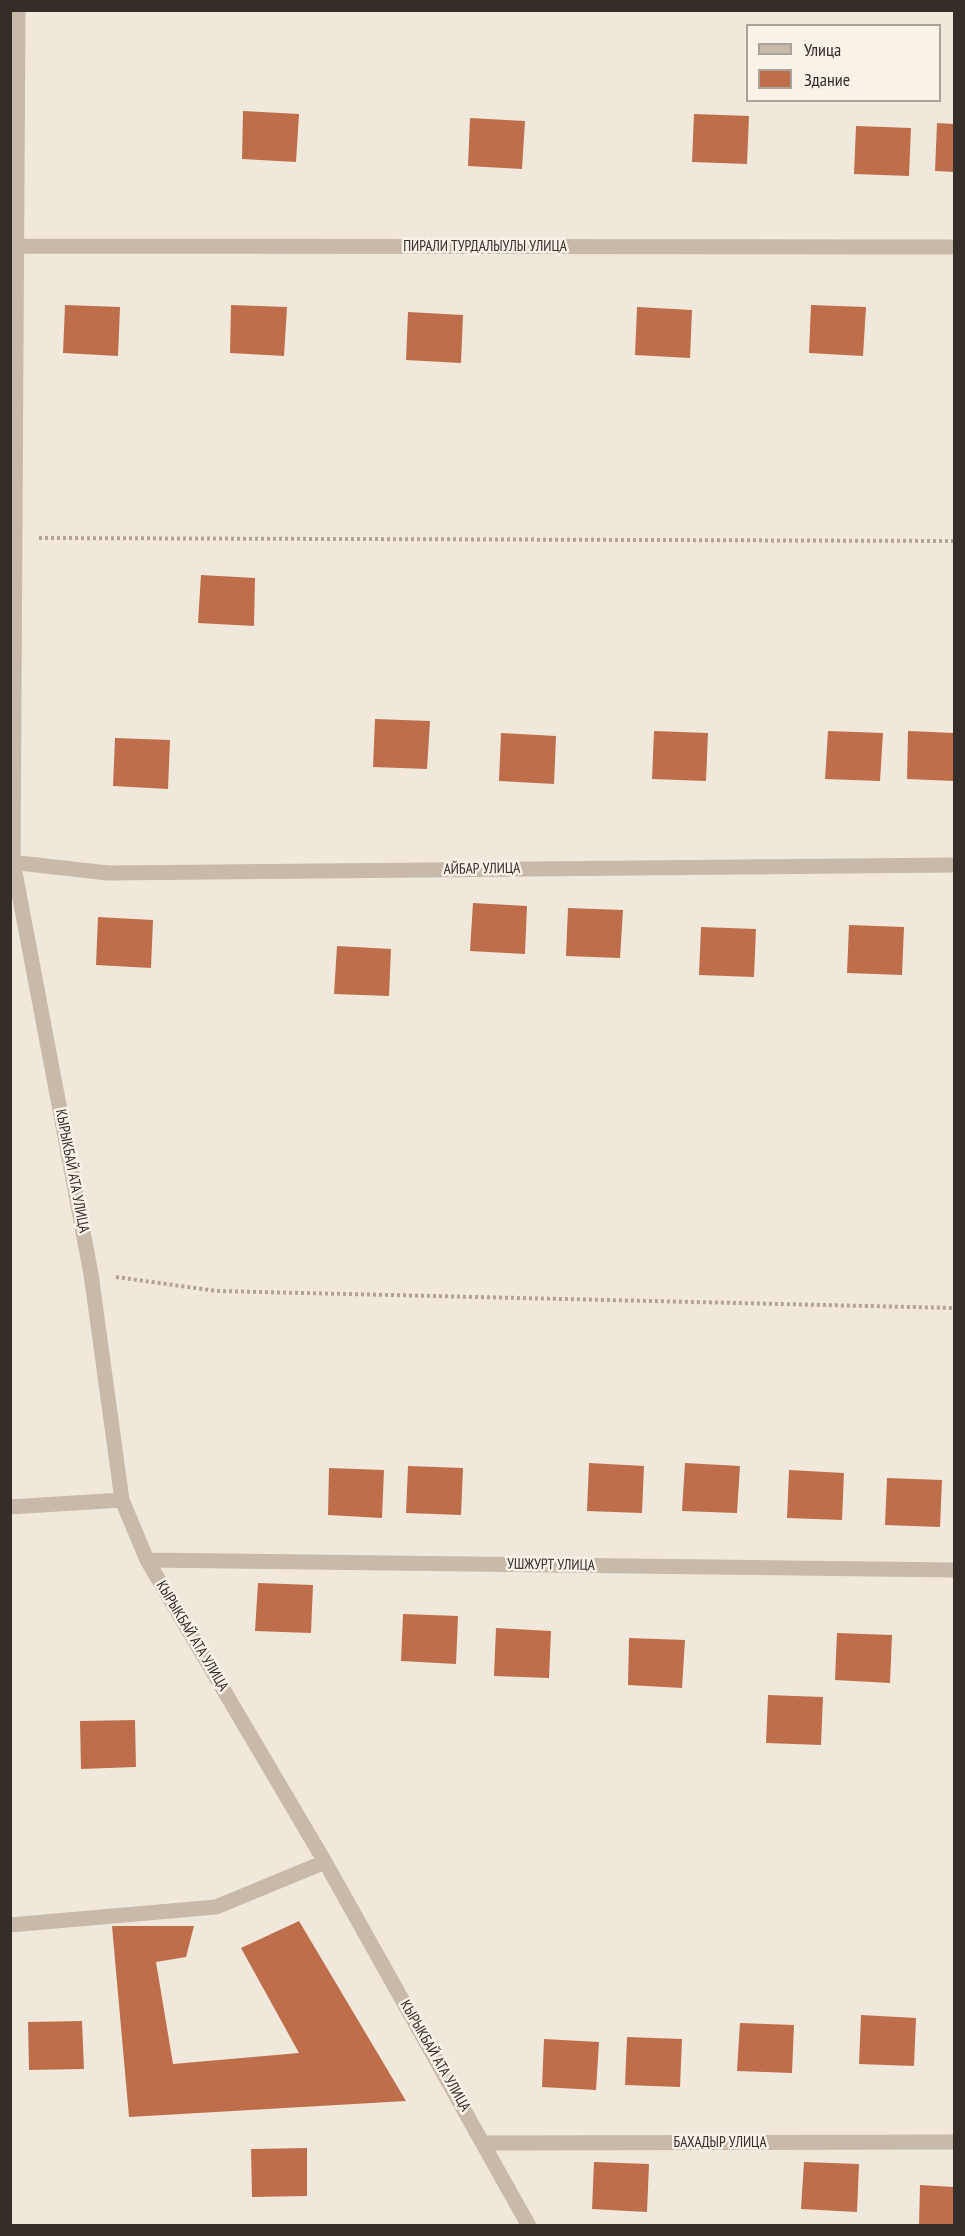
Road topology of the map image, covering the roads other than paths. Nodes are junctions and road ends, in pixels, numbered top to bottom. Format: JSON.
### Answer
{"nodes":[{"id":1,"x":18,"y":10,"type":"edge"},
{"id":2,"x":16,"y":246,"type":"junction"},
{"id":3,"x":954,"y":247,"type":"edge"},
{"id":4,"x":12,"y":862,"type":"edge"},
{"id":5,"x":954,"y":865,"type":"edge"},
{"id":6,"x":122,"y":1500,"type":"junction"},
{"id":7,"x":10,"y":1508,"type":"edge"},
{"id":8,"x":147,"y":1560,"type":"junction"},
{"id":9,"x":954,"y":1570,"type":"edge"},
{"id":10,"x":325,"y":1862,"type":"junction"},
{"id":11,"x":10,"y":1925,"type":"edge"},
{"id":12,"x":954,"y":2142,"type":"edge"},
{"id":13,"x":485,"y":2143,"type":"junction"},
{"id":14,"x":529,"y":2226,"type":"edge"}],
"edges":[{"from":1,"to":2,"type":"street","name":"КЫРЫКБАЙ АТА УЛИЦА"},
{"from":2,"to":3,"type":"street","name":"ПИРАЛИ ТУРДАЛЫУЛЫ УЛИЦА"},
{"from":2,"to":4,"type":"street","name":"КЫРЫКБАЙ АТА УЛИЦА"},
{"from":4,"to":5,"type":"street","name":"АЙБАР УЛИЦА"},
{"from":4,"to":6,"type":"street","name":"КЫРЫКБАЙ АТА УЛИЦА"},
{"from":6,"to":7,"type":"street"},
{"from":6,"to":8,"type":"street","name":"КЫРЫКБАЙ АТА УЛИЦА"},
{"from":8,"to":9,"type":"street","name":"УШЖУРТ УЛИЦА"},
{"from":8,"to":10,"type":"street","name":"КЫРЫКБАЙ АТА УЛИЦА"},
{"from":10,"to":11,"type":"street"},
{"from":10,"to":13,"type":"street","name":"КЫРЫКБАЙ АТА УЛИЦА"},
{"from":12,"to":13,"type":"street","name":"БАХАДЫР УЛИЦА"},
{"from":13,"to":14,"type":"street","name":"КЫРЫКБАЙ АТА УЛИЦА"}]}
